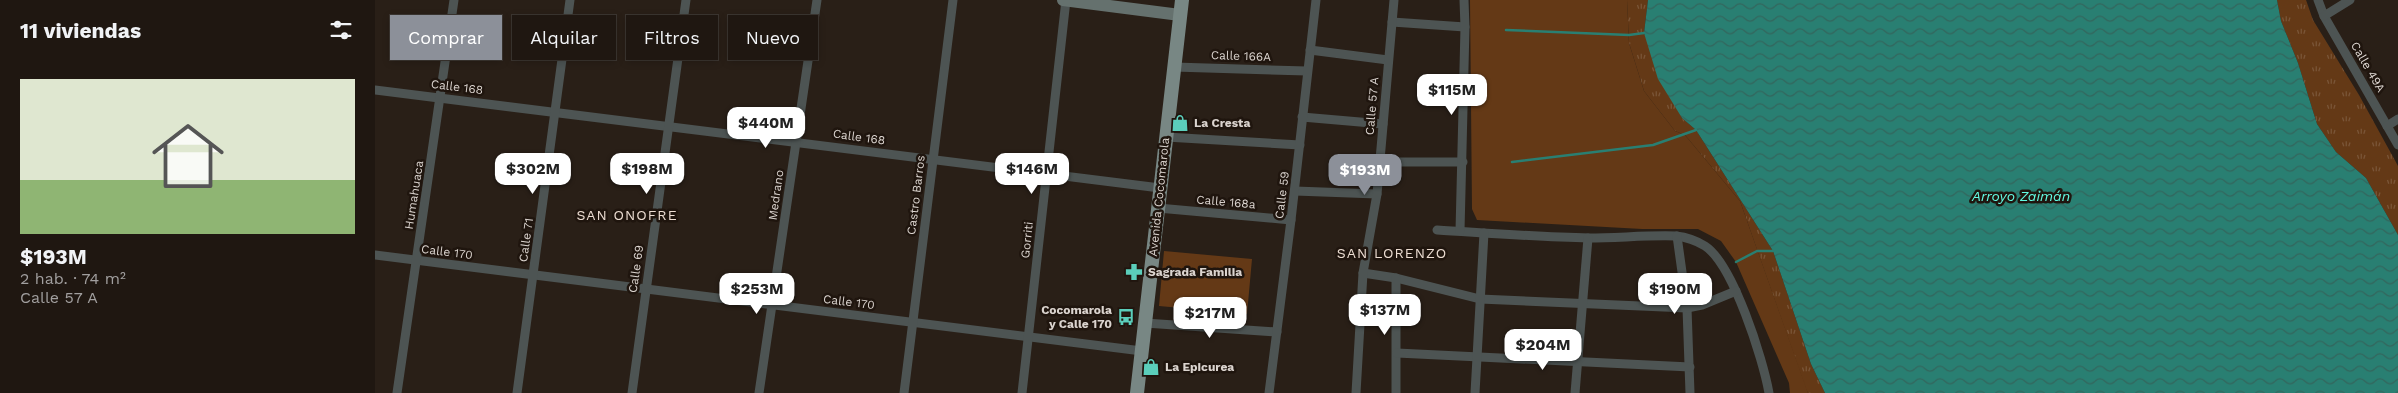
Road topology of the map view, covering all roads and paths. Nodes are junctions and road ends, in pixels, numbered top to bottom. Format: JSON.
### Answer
{"nodes":[{"id":1,"x":455,"y":0,"type":"edge"},
{"id":2,"x":571,"y":0,"type":"edge"},
{"id":3,"x":686,"y":0,"type":"edge"},
{"id":4,"x":817,"y":0,"type":"edge"},
{"id":5,"x":953,"y":0,"type":"edge"},
{"id":6,"x":1065,"y":0,"type":"edge"},
{"id":7,"x":1182,"y":0,"type":"edge"},
{"id":8,"x":1316,"y":0,"type":"edge"},
{"id":9,"x":1393,"y":0,"type":"edge"},
{"id":10,"x":1464,"y":0,"type":"edge"},
{"id":11,"x":2319,"y":0,"type":"edge"},
{"id":12,"x":2350,"y":0,"type":"edge"},
{"id":13,"x":1180,"y":15,"type":"junction"},
{"id":14,"x":2324,"y":16,"type":"junction"},
{"id":15,"x":1392,"y":22,"type":"junction"},
{"id":16,"x":1465,"y":26,"type":"junction"},
{"id":17,"x":1310,"y":50,"type":"junction"},
{"id":18,"x":1388,"y":60,"type":"junction"},
{"id":19,"x":1174,"y":67,"type":"junction"},
{"id":20,"x":1307,"y":71,"type":"junction"},
{"id":21,"x":375,"y":90,"type":"edge"},
{"id":22,"x":442,"y":98,"type":"junction"},
{"id":23,"x":556,"y":112,"type":"junction"},
{"id":24,"x":1302,"y":117,"type":"junction"},
{"id":25,"x":2398,"y":119,"type":"edge"},
{"id":26,"x":1383,"y":124,"type":"junction"},
{"id":27,"x":668,"y":126,"type":"junction"},
{"id":28,"x":2387,"y":126,"type":"junction"},
{"id":29,"x":1166,"y":137,"type":"junction"},
{"id":30,"x":796,"y":141,"type":"junction"},
{"id":31,"x":1300,"y":145,"type":"junction"},
{"id":32,"x":2398,"y":145,"type":"edge"},
{"id":33,"x":933,"y":160,"type":"junction"},
{"id":34,"x":1380,"y":162,"type":"junction"},
{"id":35,"x":1463,"y":162,"type":"junction"},
{"id":36,"x":1047,"y":174,"type":"junction"},
{"id":37,"x":1161,"y":188,"type":"junction"},
{"id":38,"x":1295,"y":191,"type":"junction"},
{"id":39,"x":1377,"y":194,"type":"junction"},
{"id":40,"x":1158,"y":208,"type":"junction"},
{"id":41,"x":1291,"y":220,"type":"junction"},
{"id":42,"x":1437,"y":230,"type":"dead end"},
{"id":43,"x":1460,"y":231,"type":"junction"},
{"id":44,"x":1484,"y":233,"type":"junction"},
{"id":45,"x":1677,"y":236,"type":"junction"},
{"id":46,"x":1588,"y":238,"type":"junction"},
{"id":47,"x":375,"y":255,"type":"edge"},
{"id":48,"x":417,"y":260,"type":"junction"},
{"id":49,"x":1363,"y":273,"type":"junction"},
{"id":50,"x":534,"y":275,"type":"junction"},
{"id":51,"x":1396,"y":278,"type":"junction"},
{"id":52,"x":646,"y":289,"type":"junction"},
{"id":53,"x":1736,"y":291,"type":"junction"},
{"id":54,"x":1480,"y":299,"type":"junction"},
{"id":55,"x":772,"y":305,"type":"junction"},
{"id":56,"x":1581,"y":305,"type":"junction"},
{"id":57,"x":1687,"y":308,"type":"junction"},
{"id":58,"x":913,"y":322,"type":"junction"},
{"id":59,"x":1145,"y":323,"type":"junction"},
{"id":60,"x":1277,"y":332,"type":"junction"},
{"id":61,"x":1028,"y":337,"type":"junction"},
{"id":62,"x":1142,"y":351,"type":"junction"},
{"id":63,"x":1397,"y":353,"type":"junction"},
{"id":64,"x":1477,"y":356,"type":"junction"},
{"id":65,"x":1577,"y":360,"type":"junction"},
{"id":66,"x":1690,"y":367,"type":"junction"},
{"id":67,"x":397,"y":393,"type":"edge"},
{"id":68,"x":517,"y":393,"type":"edge"},
{"id":69,"x":632,"y":393,"type":"edge"},
{"id":70,"x":759,"y":393,"type":"edge"},
{"id":71,"x":904,"y":393,"type":"edge"},
{"id":72,"x":1022,"y":393,"type":"edge"},
{"id":73,"x":1137,"y":393,"type":"edge"},
{"id":74,"x":1269,"y":393,"type":"edge"},
{"id":75,"x":1356,"y":393,"type":"edge"},
{"id":76,"x":1396,"y":393,"type":"edge"},
{"id":77,"x":1475,"y":393,"type":"edge"},
{"id":78,"x":1575,"y":393,"type":"edge"},
{"id":79,"x":1690,"y":393,"type":"edge"},
{"id":80,"x":1769,"y":393,"type":"edge"}],
"edges":[{"from":1,"to":22,"type":"street","name":"Humahuaca"},
{"from":2,"to":23,"type":"street","name":"Calle 71"},
{"from":3,"to":27,"type":"street","name":"Calle 69"},
{"from":4,"to":30,"type":"street","name":"Medrano"},
{"from":5,"to":33,"type":"street","name":"Castro Barros"},
{"from":6,"to":13,"type":"main road"},
{"from":6,"to":36,"type":"street","name":"Gorriti"},
{"from":7,"to":13,"type":"main road","name":"Avenida Cocomarola"},
{"from":8,"to":17,"type":"street","name":"Calle 59"},
{"from":9,"to":15,"type":"street","name":"Calle 57 A"},
{"from":10,"to":16,"type":"street"},
{"from":11,"to":14,"type":"street","name":"Calle 49A"},
{"from":12,"to":14,"type":"street"},
{"from":13,"to":19,"type":"main road","name":"Avenida Cocomarola"},
{"from":14,"to":28,"type":"street","name":"Calle 49A"},
{"from":15,"to":16,"type":"street"},
{"from":15,"to":18,"type":"street","name":"Calle 57 A"},
{"from":16,"to":35,"type":"street"},
{"from":17,"to":18,"type":"street"},
{"from":17,"to":20,"type":"street","name":"Calle 59"},
{"from":18,"to":26,"type":"street","name":"Calle 57 A"},
{"from":19,"to":20,"type":"street","name":"Calle 166A"},
{"from":19,"to":29,"type":"main road","name":"Avenida Cocomarola"},
{"from":20,"to":24,"type":"street","name":"Calle 59"},
{"from":21,"to":22,"type":"street","name":"Calle 168"},
{"from":22,"to":23,"type":"street","name":"Calle 168"},
{"from":22,"to":48,"type":"street","name":"Humahuaca"},
{"from":23,"to":27,"type":"street","name":"Calle 168"},
{"from":23,"to":50,"type":"street","name":"Calle 71"},
{"from":24,"to":26,"type":"street"},
{"from":24,"to":31,"type":"street","name":"Calle 59"},
{"from":25,"to":28,"type":"street"},
{"from":26,"to":34,"type":"street","name":"Calle 57 A"},
{"from":27,"to":30,"type":"street","name":"Calle 168"},
{"from":27,"to":52,"type":"street","name":"Calle 69"},
{"from":28,"to":32,"type":"street","name":"Calle 49A"},
{"from":29,"to":31,"type":"street"},
{"from":29,"to":37,"type":"main road","name":"Avenida Cocomarola"},
{"from":30,"to":33,"type":"street","name":"Calle 168"},
{"from":30,"to":55,"type":"street","name":"Medrano"},
{"from":31,"to":38,"type":"street","name":"Calle 59"},
{"from":33,"to":36,"type":"street","name":"Calle 168"},
{"from":33,"to":58,"type":"street","name":"Castro Barros"},
{"from":34,"to":35,"type":"street"},
{"from":34,"to":39,"type":"street","name":"Calle 57 A"},
{"from":35,"to":43,"type":"street"},
{"from":36,"to":37,"type":"street","name":"Calle 168"},
{"from":36,"to":61,"type":"street","name":"Gorriti"},
{"from":37,"to":40,"type":"main road","name":"Avenida Cocomarola"},
{"from":38,"to":39,"type":"street"},
{"from":38,"to":41,"type":"street","name":"Calle 59"},
{"from":39,"to":49,"type":"street","name":"Calle 57 A"},
{"from":40,"to":41,"type":"street","name":"Calle 168a"},
{"from":40,"to":59,"type":"main road","name":"Avenida Cocomarola"},
{"from":41,"to":60,"type":"street","name":"Calle 59"},
{"from":42,"to":43,"type":"street"},
{"from":43,"to":44,"type":"street"},
{"from":44,"to":46,"type":"street"},
{"from":44,"to":54,"type":"street"},
{"from":45,"to":46,"type":"street"},
{"from":45,"to":53,"type":"street"},
{"from":45,"to":57,"type":"street"},
{"from":46,"to":56,"type":"street"},
{"from":47,"to":48,"type":"street","name":"Calle 170"},
{"from":48,"to":50,"type":"street","name":"Calle 170"},
{"from":48,"to":67,"type":"street","name":"Humahuaca"},
{"from":49,"to":51,"type":"street"},
{"from":49,"to":75,"type":"street","name":"Calle 57 A"},
{"from":50,"to":52,"type":"street","name":"Calle 170"},
{"from":50,"to":68,"type":"street","name":"Calle 71"},
{"from":51,"to":54,"type":"street"},
{"from":51,"to":63,"type":"street"},
{"from":52,"to":55,"type":"street","name":"Calle 170"},
{"from":52,"to":69,"type":"street","name":"Calle 69"},
{"from":53,"to":57,"type":"street"},
{"from":53,"to":80,"type":"street"},
{"from":54,"to":56,"type":"street"},
{"from":54,"to":64,"type":"street"},
{"from":55,"to":58,"type":"street","name":"Calle 170"},
{"from":55,"to":70,"type":"street","name":"Medrano"},
{"from":56,"to":57,"type":"street"},
{"from":56,"to":65,"type":"street"},
{"from":57,"to":66,"type":"street"},
{"from":58,"to":61,"type":"street","name":"Calle 170"},
{"from":58,"to":71,"type":"street","name":"Castro Barros"},
{"from":59,"to":60,"type":"street"},
{"from":59,"to":62,"type":"main road","name":"Avenida Cocomarola"},
{"from":60,"to":74,"type":"street","name":"Calle 59"},
{"from":61,"to":62,"type":"street","name":"Calle 170"},
{"from":61,"to":72,"type":"street","name":"Gorriti"},
{"from":62,"to":73,"type":"main road","name":"Avenida Cocomarola"},
{"from":63,"to":64,"type":"street"},
{"from":63,"to":76,"type":"street"},
{"from":64,"to":65,"type":"street"},
{"from":64,"to":77,"type":"street"},
{"from":65,"to":66,"type":"street"},
{"from":65,"to":78,"type":"street"},
{"from":66,"to":79,"type":"street"}]}
